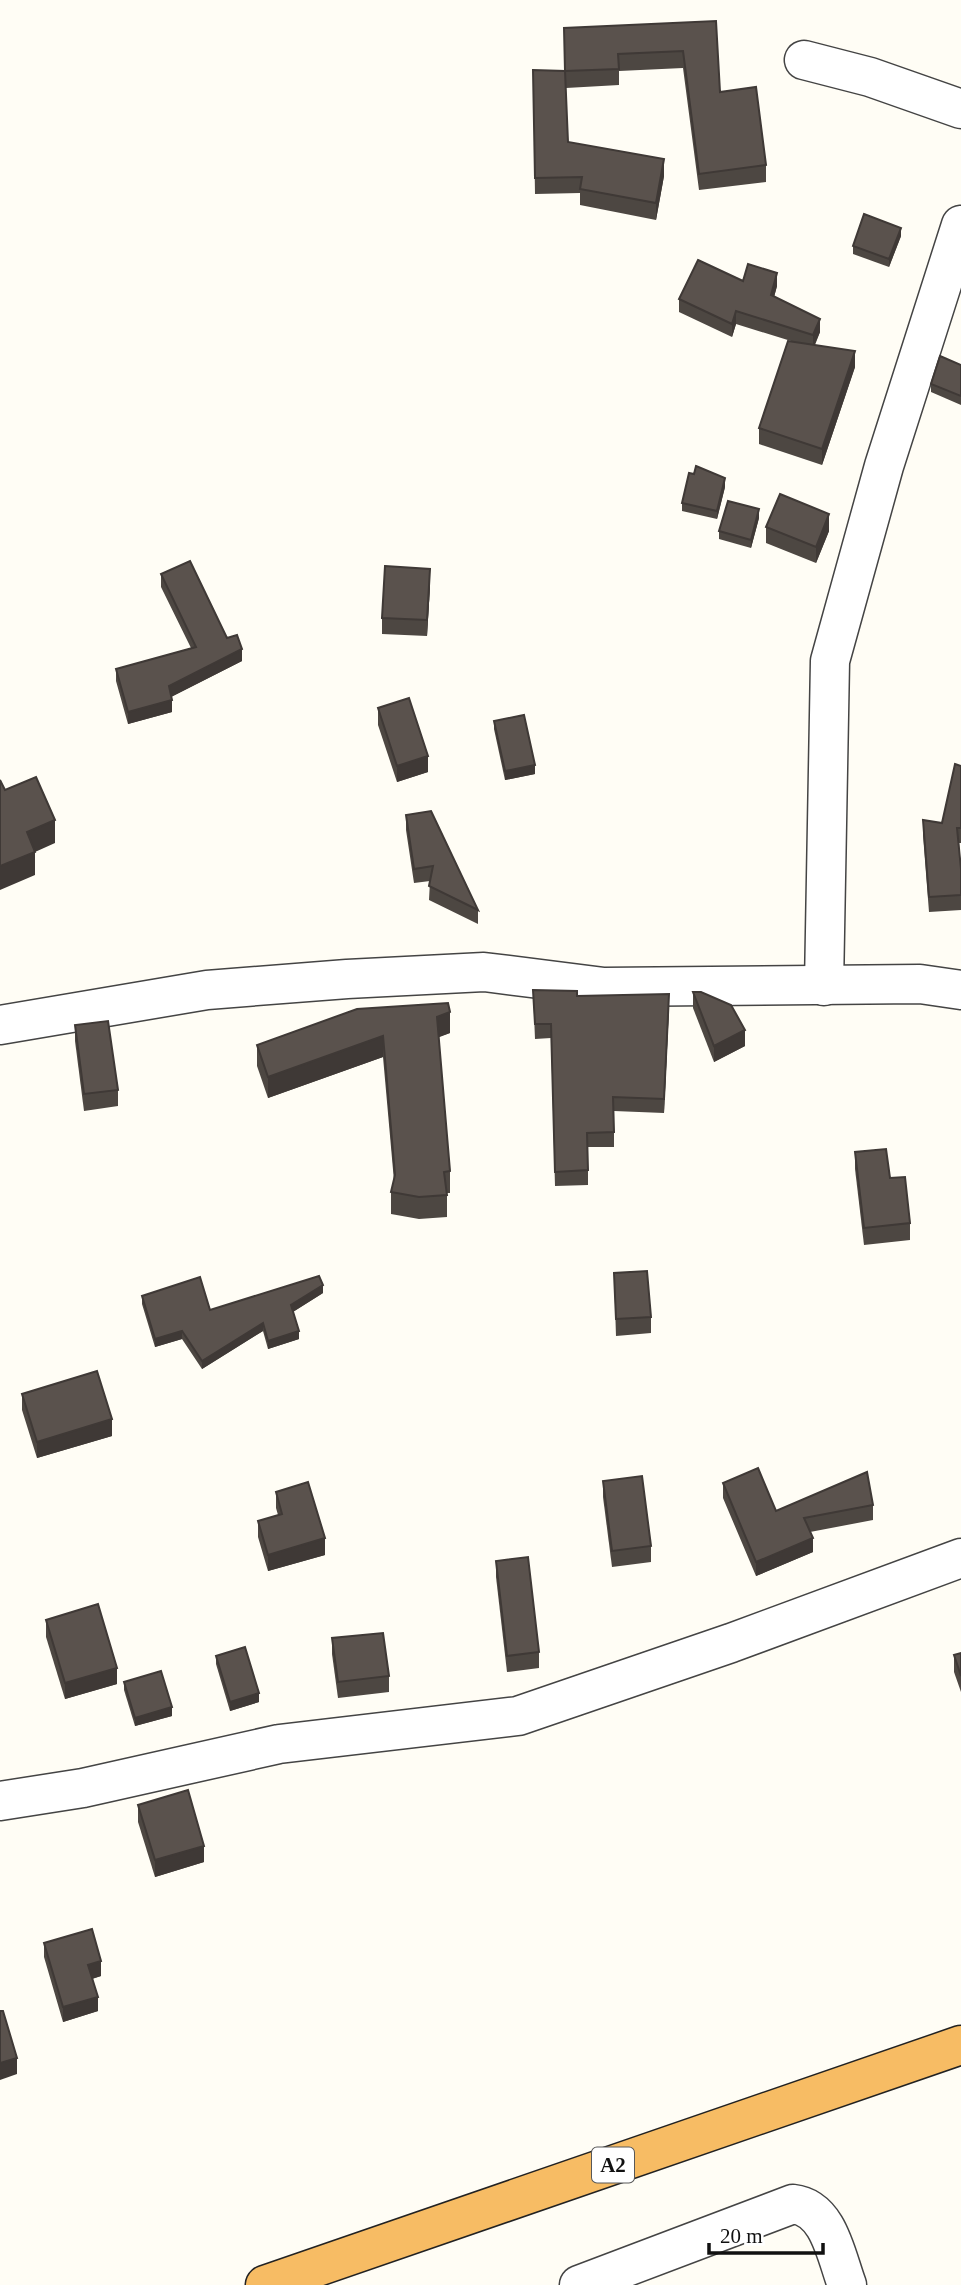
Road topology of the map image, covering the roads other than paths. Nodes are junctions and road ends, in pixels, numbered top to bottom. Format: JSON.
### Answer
{"nodes":[{"id":1,"x":804,"y":61,"type":"dead end"},
{"id":2,"x":961,"y":109,"type":"edge"},
{"id":3,"x":961,"y":225,"type":"edge"},
{"id":4,"x":824,"y":986,"type":"junction"},
{"id":5,"x":961,"y":990,"type":"edge"},
{"id":6,"x":0,"y":1025,"type":"edge"},
{"id":7,"x":961,"y":1558,"type":"edge"},
{"id":8,"x":0,"y":1801,"type":"edge"},
{"id":9,"x":961,"y":2045,"type":"edge"},
{"id":10,"x":265,"y":2285,"type":"edge"},
{"id":11,"x":579,"y":2285,"type":"edge"},
{"id":12,"x":847,"y":2285,"type":"edge"}],
"edges":[{"from":1,"to":2,"type":"street"},
{"from":3,"to":4,"type":"street"},
{"from":4,"to":5,"type":"street"},
{"from":4,"to":6,"type":"street"},
{"from":7,"to":8,"type":"street"},
{"from":9,"to":10,"type":"highway","number":"A2"},
{"from":11,"to":12,"type":"street"}]}
